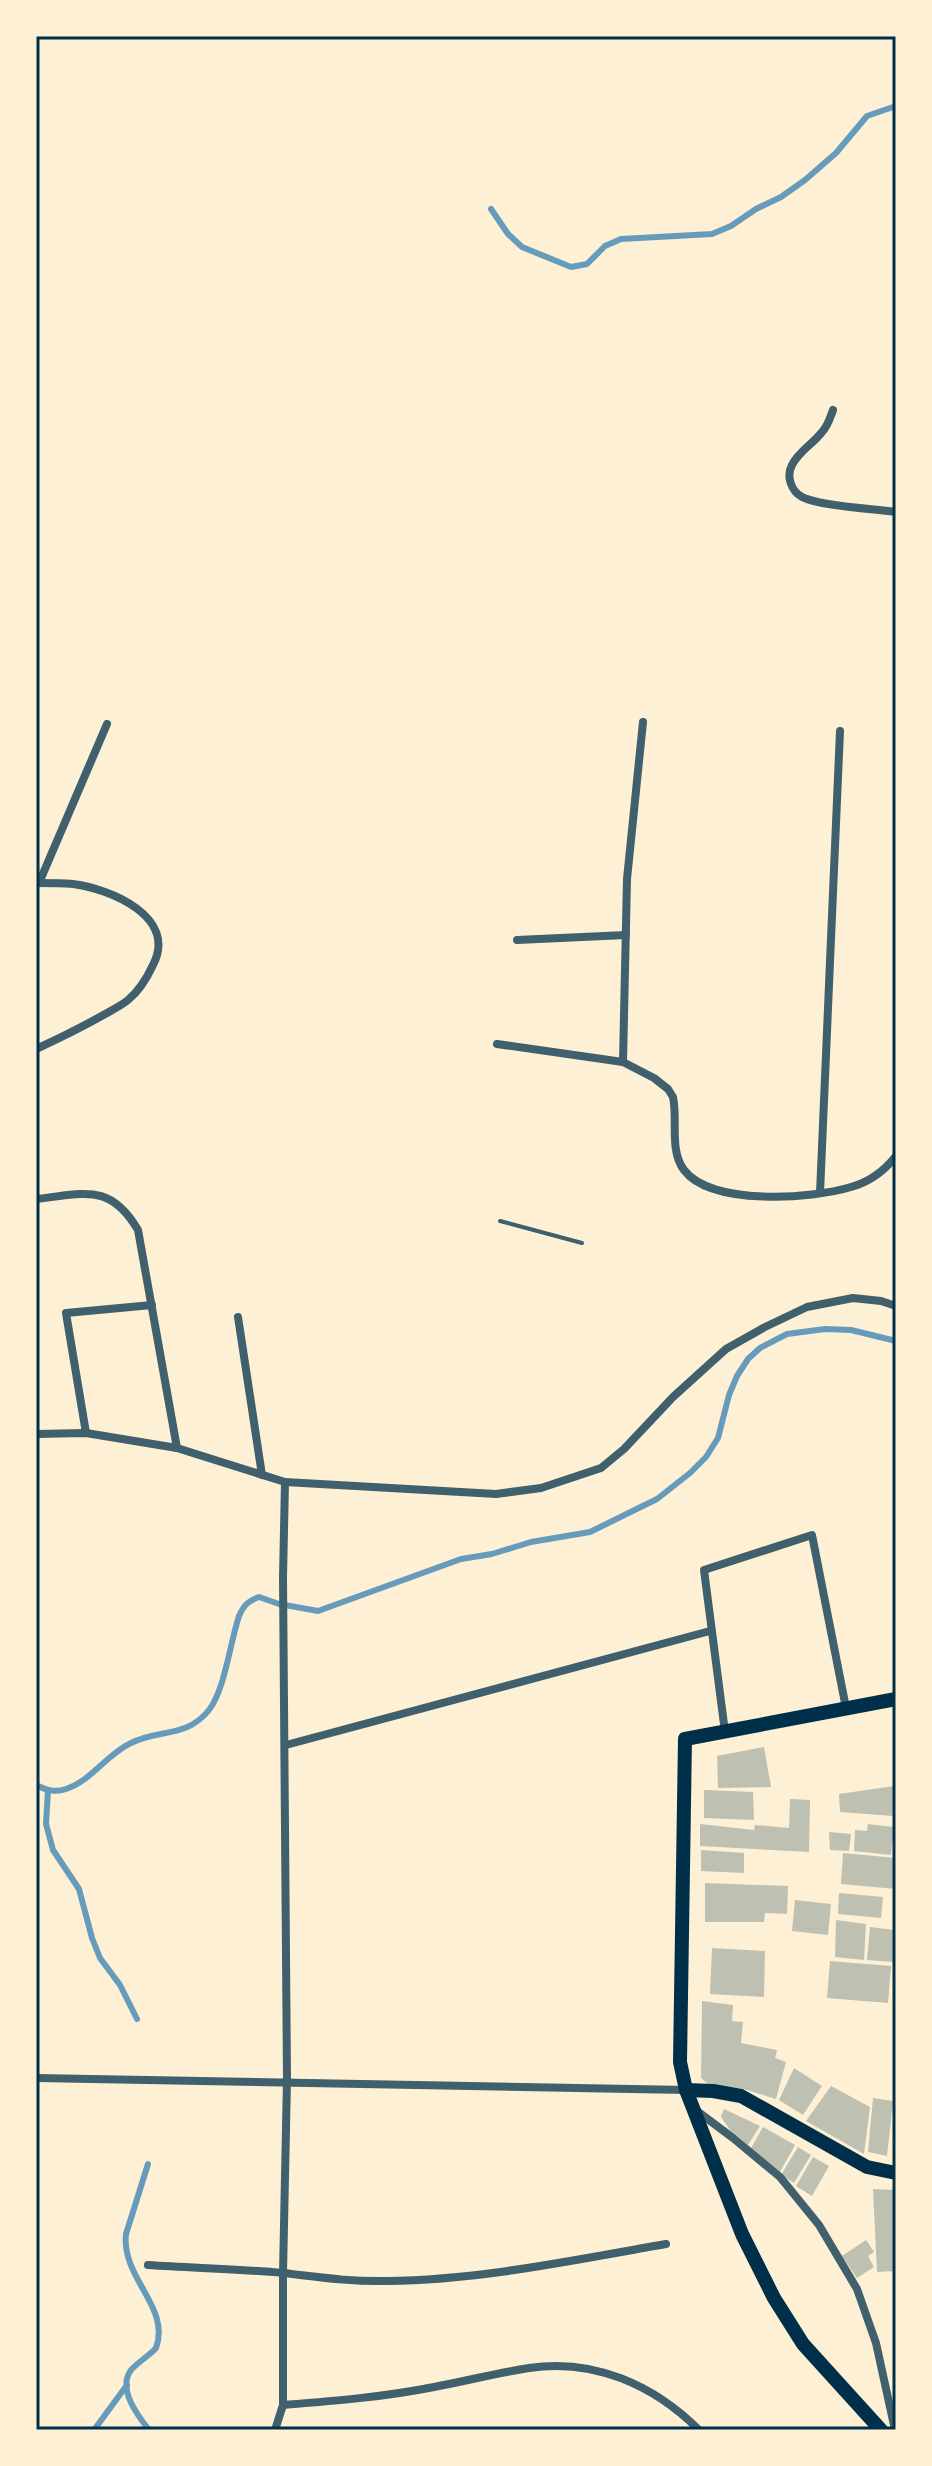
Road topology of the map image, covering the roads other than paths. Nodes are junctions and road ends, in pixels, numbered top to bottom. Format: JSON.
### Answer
{"nodes":[{"id":1,"x":833,"y":410,"type":"dead end"},
{"id":2,"x":896,"y":512,"type":"edge"},
{"id":3,"x":643,"y":722,"type":"dead end"},
{"id":4,"x":107,"y":724,"type":"dead end"},
{"id":5,"x":840,"y":731,"type":"dead end"},
{"id":6,"x":38,"y":883,"type":"edge"},
{"id":7,"x":626,"y":935,"type":"junction"},
{"id":8,"x":517,"y":940,"type":"dead end"},
{"id":9,"x":497,"y":1044,"type":"dead end"},
{"id":10,"x":36,"y":1049,"type":"edge"},
{"id":11,"x":623,"y":1062,"type":"junction"},
{"id":12,"x":896,"y":1156,"type":"edge"},
{"id":13,"x":820,"y":1193,"type":"junction"},
{"id":14,"x":36,"y":1199,"type":"edge"},
{"id":15,"x":500,"y":1221,"type":"dead end"},
{"id":16,"x":582,"y":1243,"type":"dead end"},
{"id":17,"x":152,"y":1305,"type":"junction"},
{"id":18,"x":896,"y":1306,"type":"edge"},
{"id":19,"x":238,"y":1317,"type":"dead end"},
{"id":20,"x":86,"y":1433,"type":"junction"},
{"id":21,"x":36,"y":1434,"type":"edge"},
{"id":22,"x":177,"y":1448,"type":"junction"},
{"id":23,"x":262,"y":1475,"type":"junction"},
{"id":24,"x":285,"y":1482,"type":"junction"},
{"id":25,"x":710,"y":1631,"type":"junction"},
{"id":26,"x":896,"y":1699,"type":"edge"},
{"id":27,"x":846,"y":1708,"type":"junction"},
{"id":28,"x":725,"y":1732,"type":"junction"},
{"id":29,"x":286,"y":1745,"type":"junction"},
{"id":30,"x":36,"y":2078,"type":"edge"},
{"id":31,"x":686,"y":2090,"type":"junction"},
{"id":32,"x":696,"y":2111,"type":"junction"},
{"id":33,"x":896,"y":2173,"type":"edge"},
{"id":34,"x":666,"y":2244,"type":"dead end"},
{"id":35,"x":148,"y":2265,"type":"dead end"},
{"id":36,"x":283,"y":2273,"type":"junction"},
{"id":37,"x":283,"y":2405,"type":"junction"},
{"id":38,"x":275,"y":2430,"type":"edge"},
{"id":39,"x":699,"y":2430,"type":"edge"},
{"id":40,"x":881,"y":2430,"type":"edge"},
{"id":41,"x":895,"y":2430,"type":"edge"}],
"edges":[{"from":1,"to":2,"type":"street"},
{"from":3,"to":7,"type":"street"},
{"from":4,"to":6,"type":"street"},
{"from":5,"to":13,"type":"street"},
{"from":6,"to":10,"type":"street"},
{"from":7,"to":8,"type":"street"},
{"from":7,"to":11,"type":"street"},
{"from":9,"to":11,"type":"street"},
{"from":11,"to":13,"type":"street"},
{"from":12,"to":13,"type":"street"},
{"from":14,"to":17,"type":"street"},
{"from":15,"to":16,"type":"lane"},
{"from":17,"to":20,"type":"street"},
{"from":17,"to":22,"type":"street"},
{"from":18,"to":24,"type":"street"},
{"from":19,"to":23,"type":"street"},
{"from":20,"to":21,"type":"street"},
{"from":20,"to":22,"type":"street"},
{"from":22,"to":23,"type":"street"},
{"from":23,"to":24,"type":"street"},
{"from":24,"to":29,"type":"street"},
{"from":25,"to":27,"type":"street"},
{"from":25,"to":28,"type":"street"},
{"from":25,"to":29,"type":"street"},
{"from":26,"to":27,"type":"main road"},
{"from":27,"to":28,"type":"main road"},
{"from":28,"to":31,"type":"main road"},
{"from":29,"to":36,"type":"street"},
{"from":30,"to":31,"type":"street"},
{"from":31,"to":32,"type":"main road"},
{"from":31,"to":33,"type":"main road"},
{"from":32,"to":40,"type":"main road"},
{"from":32,"to":41,"type":"street"},
{"from":34,"to":36,"type":"street"},
{"from":35,"to":36,"type":"street"},
{"from":36,"to":37,"type":"street"},
{"from":37,"to":38,"type":"street"},
{"from":37,"to":39,"type":"street"}]}
